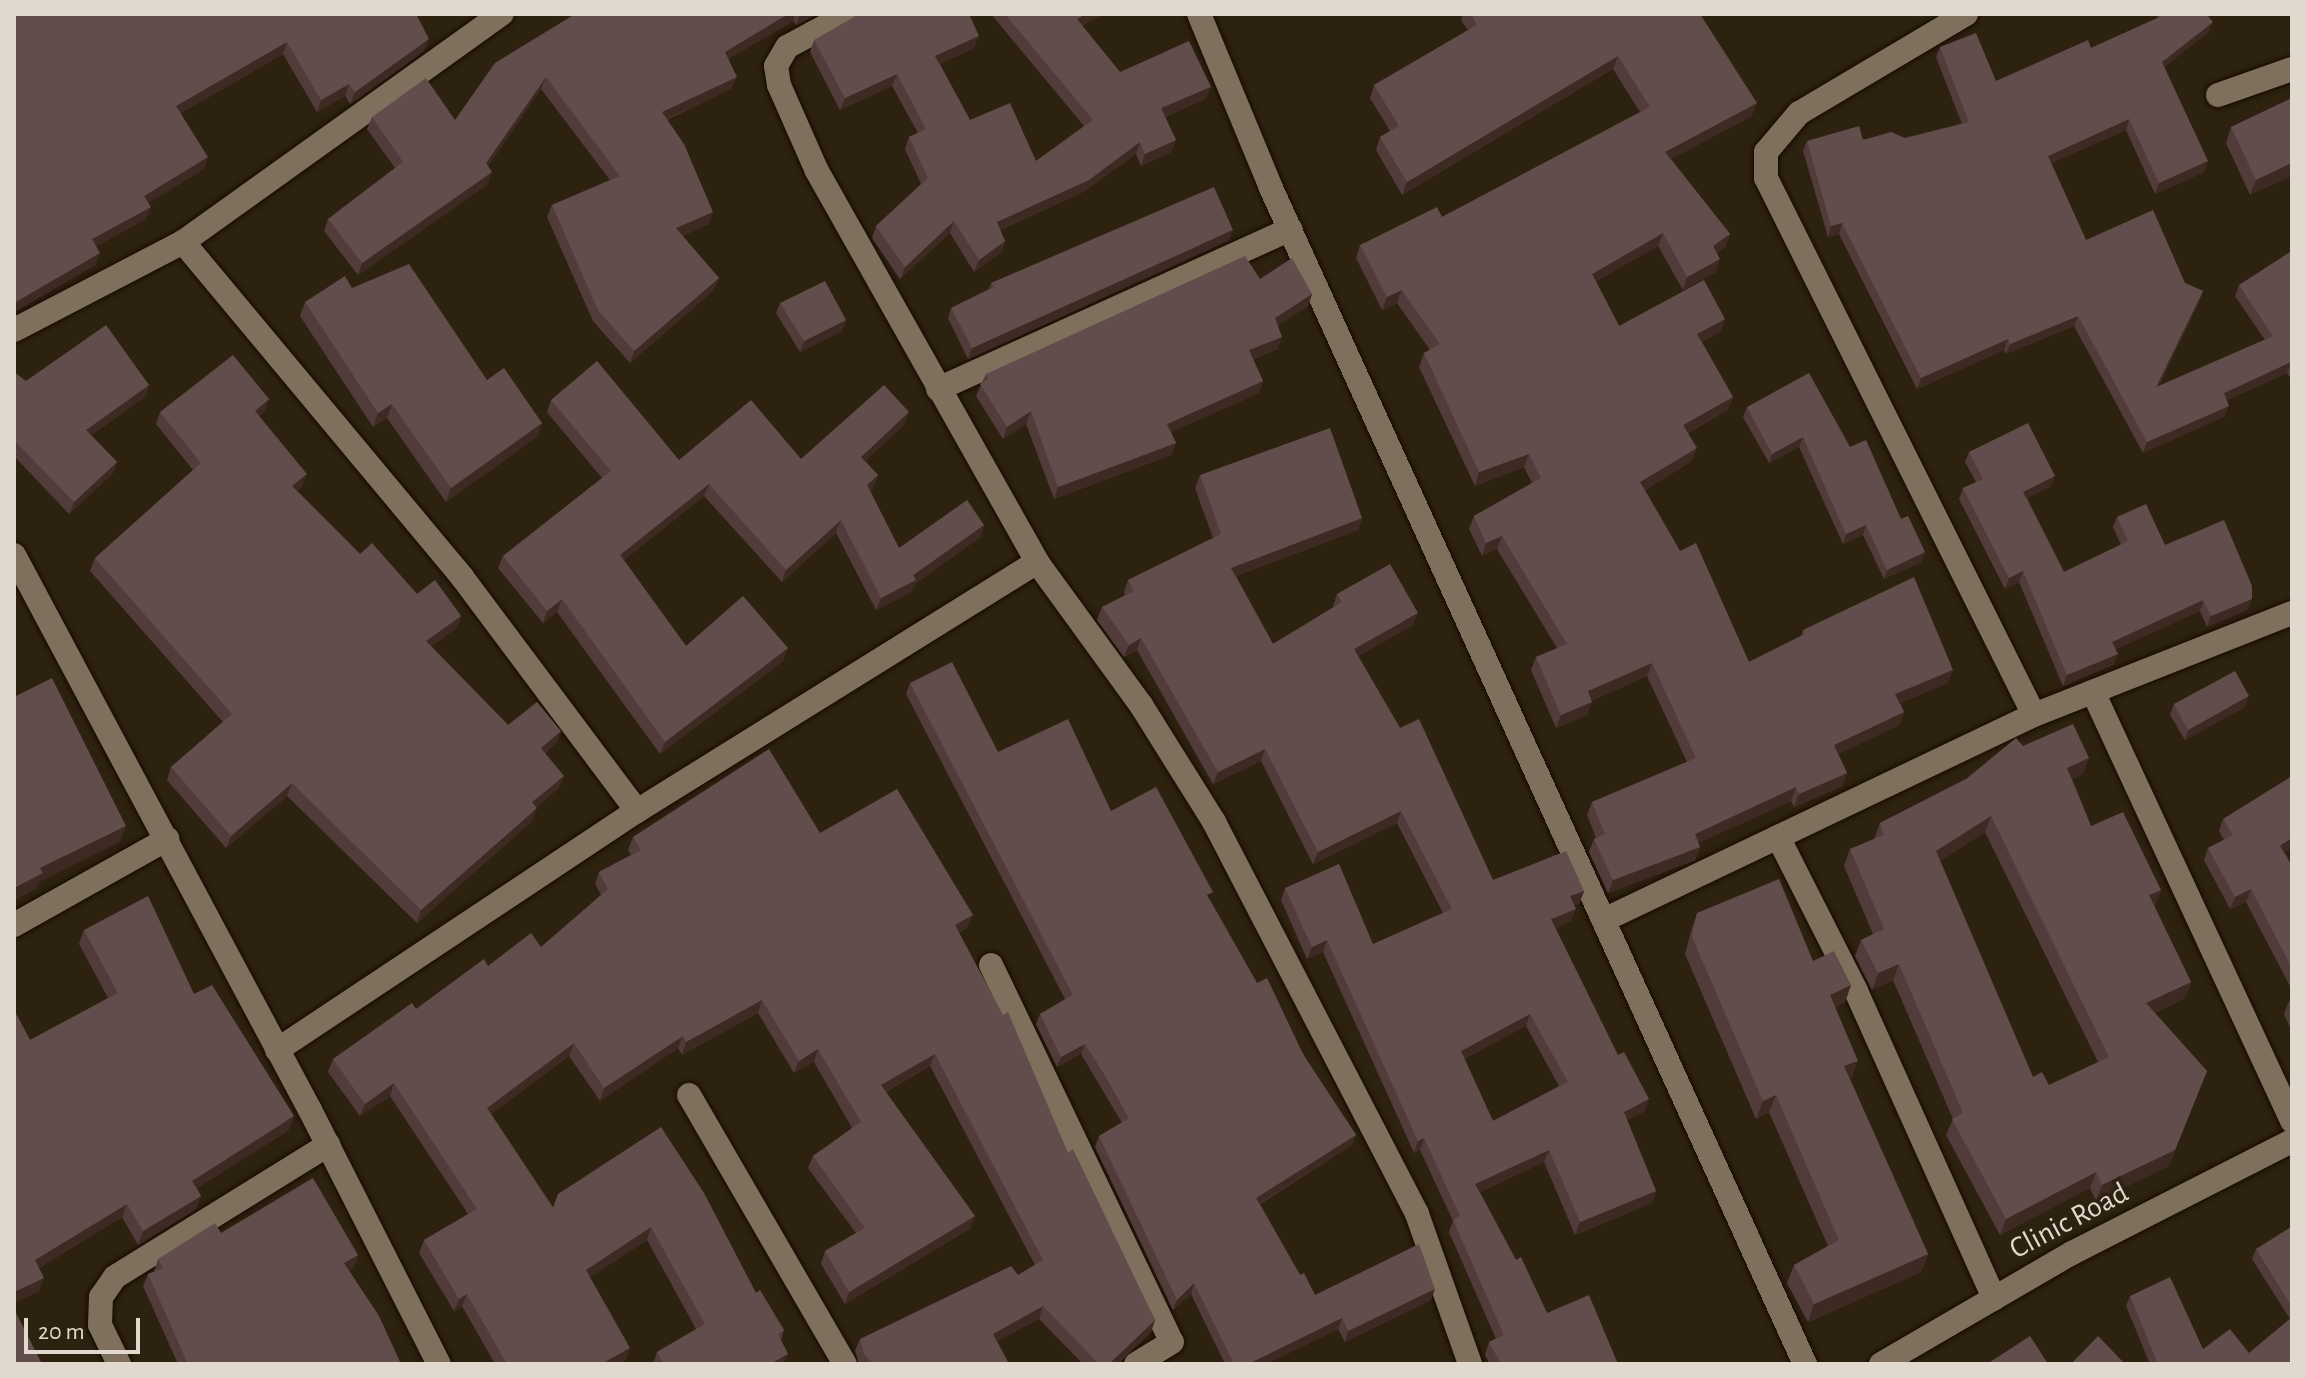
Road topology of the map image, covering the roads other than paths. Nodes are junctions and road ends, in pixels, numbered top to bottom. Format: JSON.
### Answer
{"nodes":[{"id":1,"x":502,"y":14,"type":"edge"},
{"id":2,"x":848,"y":14,"type":"edge"},
{"id":3,"x":1199,"y":14,"type":"edge"},
{"id":4,"x":1966,"y":14,"type":"edge"},
{"id":5,"x":2292,"y":69,"type":"edge"},
{"id":6,"x":2218,"y":95,"type":"dead end"},
{"id":7,"x":1290,"y":229,"type":"junction"},
{"id":8,"x":183,"y":242,"type":"junction"},
{"id":9,"x":14,"y":330,"type":"edge"},
{"id":10,"x":938,"y":389,"type":"junction"},
{"id":11,"x":14,"y":555,"type":"edge"},
{"id":12,"x":1037,"y":562,"type":"junction"},
{"id":13,"x":2292,"y":613,"type":"edge"},
{"id":14,"x":2093,"y":692,"type":"junction"},
{"id":15,"x":2034,"y":715,"type":"junction"},
{"id":16,"x":637,"y":811,"type":"junction"},
{"id":17,"x":1778,"y":837,"type":"junction"},
{"id":18,"x":167,"y":839,"type":"junction"},
{"id":19,"x":1604,"y":920,"type":"junction"},
{"id":20,"x":14,"y":925,"type":"edge"},
{"id":21,"x":991,"y":965,"type":"dead end"},
{"id":22,"x":277,"y":1050,"type":"junction"},
{"id":23,"x":689,"y":1095,"type":"dead end"},
{"id":24,"x":2292,"y":1121,"type":"edge"},
{"id":25,"x":2292,"y":1141,"type":"edge"},
{"id":26,"x":328,"y":1145,"type":"junction"},
{"id":27,"x":1994,"y":1298,"type":"junction"},
{"id":28,"x":119,"y":1364,"type":"edge"},
{"id":29,"x":439,"y":1364,"type":"edge"},
{"id":30,"x":845,"y":1364,"type":"edge"},
{"id":31,"x":1136,"y":1364,"type":"edge"},
{"id":32,"x":1470,"y":1364,"type":"edge"},
{"id":33,"x":1805,"y":1364,"type":"edge"},
{"id":34,"x":1881,"y":1364,"type":"edge"}],
"edges":[{"from":1,"to":8,"type":"street"},
{"from":2,"to":10,"type":"street"},
{"from":3,"to":7,"type":"street"},
{"from":4,"to":15,"type":"street"},
{"from":5,"to":6,"type":"street"},
{"from":7,"to":10,"type":"street"},
{"from":7,"to":19,"type":"street"},
{"from":8,"to":9,"type":"street"},
{"from":8,"to":16,"type":"street"},
{"from":10,"to":12,"type":"street"},
{"from":11,"to":18,"type":"street"},
{"from":12,"to":16,"type":"street"},
{"from":12,"to":32,"type":"street"},
{"from":13,"to":14,"type":"street"},
{"from":14,"to":15,"type":"street"},
{"from":14,"to":24,"type":"street"},
{"from":15,"to":17,"type":"street"},
{"from":16,"to":22,"type":"street"},
{"from":17,"to":19,"type":"street"},
{"from":17,"to":27,"type":"street"},
{"from":18,"to":20,"type":"street"},
{"from":18,"to":22,"type":"street"},
{"from":19,"to":33,"type":"street"},
{"from":21,"to":31,"type":"street"},
{"from":22,"to":26,"type":"street"},
{"from":23,"to":30,"type":"street"},
{"from":25,"to":27,"type":"street","name":"Clinic Road"},
{"from":26,"to":28,"type":"street"},
{"from":26,"to":29,"type":"street"},
{"from":27,"to":34,"type":"street","name":"Clinic Road"}]}
